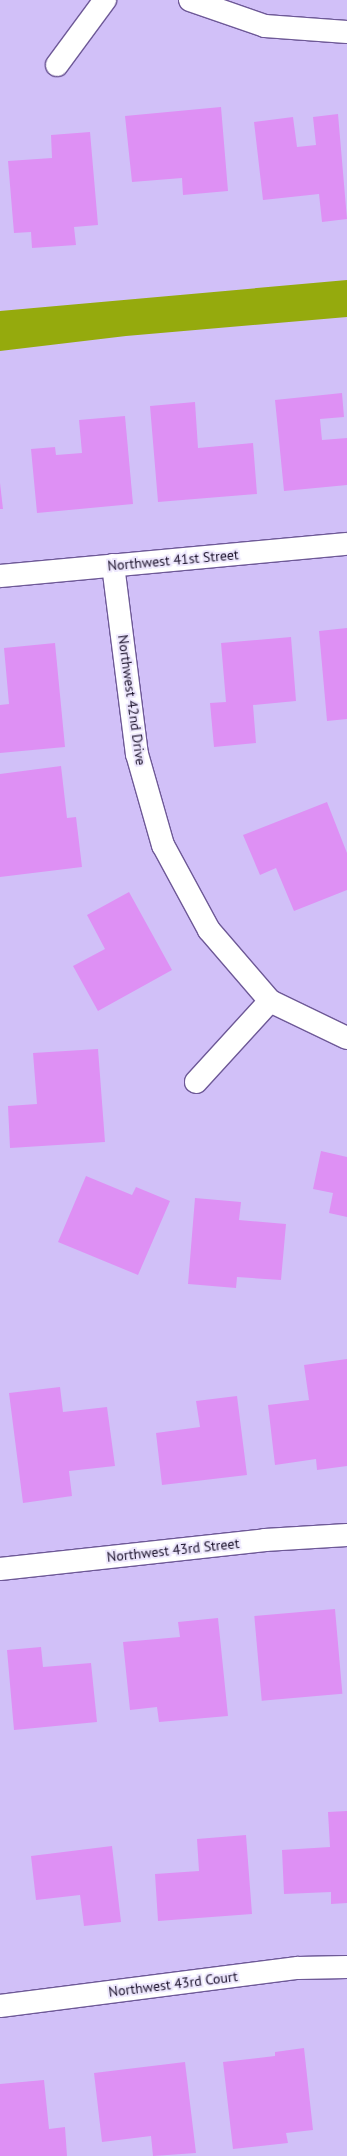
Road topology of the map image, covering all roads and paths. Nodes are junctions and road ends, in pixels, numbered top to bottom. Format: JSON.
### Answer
{"nodes":[{"id":1,"x":105,"y":0,"type":"edge"},
{"id":2,"x":190,"y":0,"type":"edge"},
{"id":3,"x":347,"y":32,"type":"edge"},
{"id":4,"x":57,"y":65,"type":"dead end"},
{"id":5,"x":347,"y":544,"type":"edge"},
{"id":6,"x":113,"y":565,"type":"junction"},
{"id":7,"x":0,"y":576,"type":"edge"},
{"id":8,"x":270,"y":1001,"type":"junction"},
{"id":9,"x":347,"y":1038,"type":"edge"},
{"id":10,"x":196,"y":1082,"type":"dead end"},
{"id":11,"x":347,"y":1535,"type":"edge"},
{"id":12,"x":0,"y":1569,"type":"edge"},
{"id":13,"x":347,"y":1967,"type":"edge"},
{"id":14,"x":0,"y":2006,"type":"edge"}],
"edges":[{"from":1,"to":4,"type":"street"},
{"from":2,"to":3,"type":"street"},
{"from":5,"to":6,"type":"street","name":"Northwest 41st Street"},
{"from":6,"to":7,"type":"street","name":"Northwest 41st Street"},
{"from":6,"to":8,"type":"street","name":"Northwest 42nd Drive"},
{"from":8,"to":9,"type":"street","name":"Northwest 42nd Drive"},
{"from":8,"to":10,"type":"street"},
{"from":11,"to":12,"type":"street","name":"Northwest 43rd Street"},
{"from":13,"to":14,"type":"street","name":"Northwest 43rd Court"}]}
